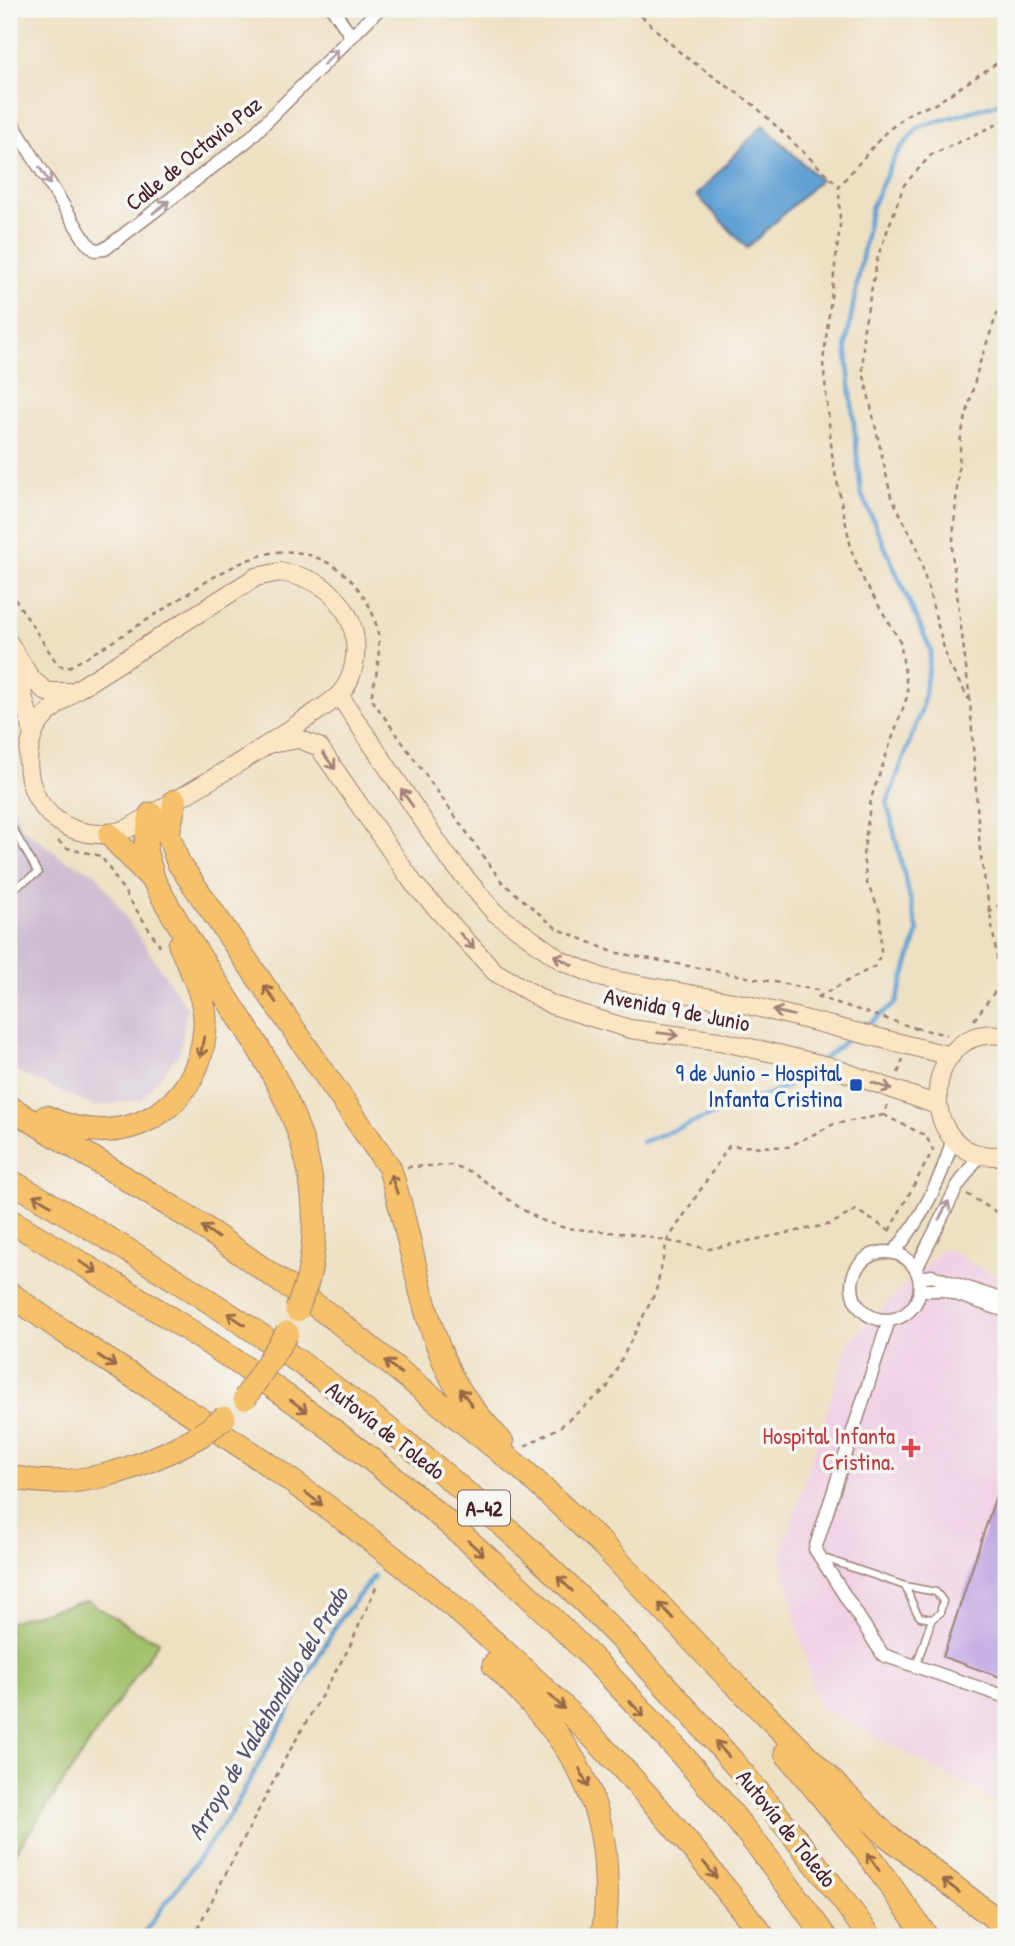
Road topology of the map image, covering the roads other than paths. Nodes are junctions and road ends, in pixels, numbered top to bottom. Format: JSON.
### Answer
{"nodes":[{"id":1,"x":333,"y":9,"type":"edge"},
{"id":2,"x":379,"y":9,"type":"edge"},
{"id":3,"x":351,"y":36,"type":"junction"},
{"id":4,"x":9,"y":118,"type":"edge"},
{"id":5,"x":9,"y":643,"type":"edge"},
{"id":6,"x":9,"y":670,"type":"edge"},
{"id":7,"x":73,"y":692,"type":"junction"},
{"id":8,"x":339,"y":695,"type":"junction"},
{"id":9,"x":33,"y":733,"type":"junction"},
{"id":10,"x":270,"y":744,"type":"junction"},
{"id":11,"x":175,"y":801,"type":"junction"},
{"id":12,"x":151,"y":814,"type":"junction"},
{"id":13,"x":9,"y":822,"type":"edge"},
{"id":14,"x":110,"y":835,"type":"junction"},
{"id":15,"x":156,"y":886,"type":"junction"},
{"id":16,"x":9,"y":891,"type":"edge"},
{"id":17,"x":1006,"y":1036,"type":"edge"},
{"id":18,"x":951,"y":1056,"type":"junction"},
{"id":19,"x":9,"y":1105,"type":"edge"},
{"id":20,"x":937,"y":1105,"type":"junction"},
{"id":21,"x":953,"y":1138,"type":"junction"},
{"id":22,"x":980,"y":1154,"type":"junction"},
{"id":23,"x":1006,"y":1155,"type":"edge"},
{"id":24,"x":9,"y":1180,"type":"edge"},
{"id":25,"x":9,"y":1220,"type":"edge"},
{"id":26,"x":893,"y":1253,"type":"junction"},
{"id":27,"x":918,"y":1279,"type":"junction"},
{"id":28,"x":9,"y":1293,"type":"edge"},
{"id":29,"x":1006,"y":1301,"type":"edge"},
{"id":30,"x":9,"y":1303,"type":"edge"},
{"id":31,"x":1006,"y":1311,"type":"edge"},
{"id":32,"x":889,"y":1320,"type":"junction"},
{"id":33,"x":50,"y":1324,"type":"junction"},
{"id":34,"x":521,"y":1460,"type":"junction"},
{"id":35,"x":9,"y":1476,"type":"edge"},
{"id":36,"x":356,"y":1530,"type":"junction"},
{"id":37,"x":822,"y":1557,"type":"junction"},
{"id":38,"x":905,"y":1586,"type":"junction"},
{"id":39,"x":932,"y":1619,"type":"junction"},
{"id":40,"x":712,"y":1661,"type":"junction"},
{"id":41,"x":916,"y":1666,"type":"junction"},
{"id":42,"x":1006,"y":1697,"type":"edge"},
{"id":43,"x":1006,"y":1927,"type":"edge"},
{"id":44,"x":602,"y":1937,"type":"edge"},
{"id":45,"x":764,"y":1937,"type":"edge"},
{"id":46,"x":825,"y":1937,"type":"edge"},
{"id":47,"x":870,"y":1937,"type":"edge"},
{"id":48,"x":927,"y":1937,"type":"edge"}],
"edges":[{"from":1,"to":3,"type":"street"},
{"from":2,"to":3,"type":"street","name":"Calle de Octavio Paz"},
{"from":4,"to":3,"type":"street","name":"Calle de Octavio Paz","one_way":true},
{"from":5,"to":7,"type":"main road"},
{"from":6,"to":9,"type":"main road"},
{"from":7,"to":8,"type":"main road"},
{"from":7,"to":9,"type":"main road"},
{"from":8,"to":10,"type":"main road"},
{"from":18,"to":8,"type":"main road","name":"Avenida 9 de Junio","one_way":true},
{"from":9,"to":14,"type":"main road"},
{"from":10,"to":11,"type":"main road"},
{"from":10,"to":20,"type":"main road","name":"Avenida 9 de Junio","one_way":true},
{"from":11,"to":12,"type":"main road"},
{"from":34,"to":11,"type":"highway","one_way":true},
{"from":12,"to":14,"type":"main road"},
{"from":12,"to":15,"type":"highway"},
{"from":13,"to":16,"type":"lane"},
{"from":14,"to":15,"type":"highway"},
{"from":15,"to":19,"type":"highway","one_way":true},
{"from":15,"to":35,"type":"highway","bridge":true},
{"from":17,"to":18,"type":"main road"},
{"from":18,"to":20,"type":"main road"},
{"from":34,"to":19,"type":"highway","one_way":true},
{"from":20,"to":21,"type":"main road"},
{"from":21,"to":22,"type":"main road"},
{"from":21,"to":26,"type":"street"},
{"from":22,"to":23,"type":"main road"},
{"from":27,"to":22,"type":"street","one_way":true},
{"from":47,"to":24,"type":"highway","name":"Autovía de Toledo","number":"A-42","one_way":true},
{"from":25,"to":46,"type":"highway","name":"Autovía de Toledo","number":"A-42","one_way":true},
{"from":26,"to":27,"type":"street"},
{"from":26,"to":32,"type":"street"},
{"from":27,"to":29,"type":"street"},
{"from":27,"to":31,"type":"street"},
{"from":27,"to":32,"type":"street"},
{"from":28,"to":33,"type":"highway"},
{"from":30,"to":33,"type":"highway"},
{"from":32,"to":37,"type":"street"},
{"from":33,"to":36,"type":"highway","one_way":true},
{"from":40,"to":34,"type":"highway","one_way":true},
{"from":36,"to":44,"type":"highway","one_way":true},
{"from":36,"to":45,"type":"highway","one_way":true},
{"from":37,"to":38,"type":"lane"},
{"from":37,"to":41,"type":"street"},
{"from":38,"to":39,"type":"lane"},
{"from":38,"to":39,"type":"lane"},
{"from":39,"to":41,"type":"lane"},
{"from":43,"to":40,"type":"highway","one_way":true},
{"from":48,"to":40,"type":"highway","one_way":true},
{"from":41,"to":42,"type":"street"}]}
